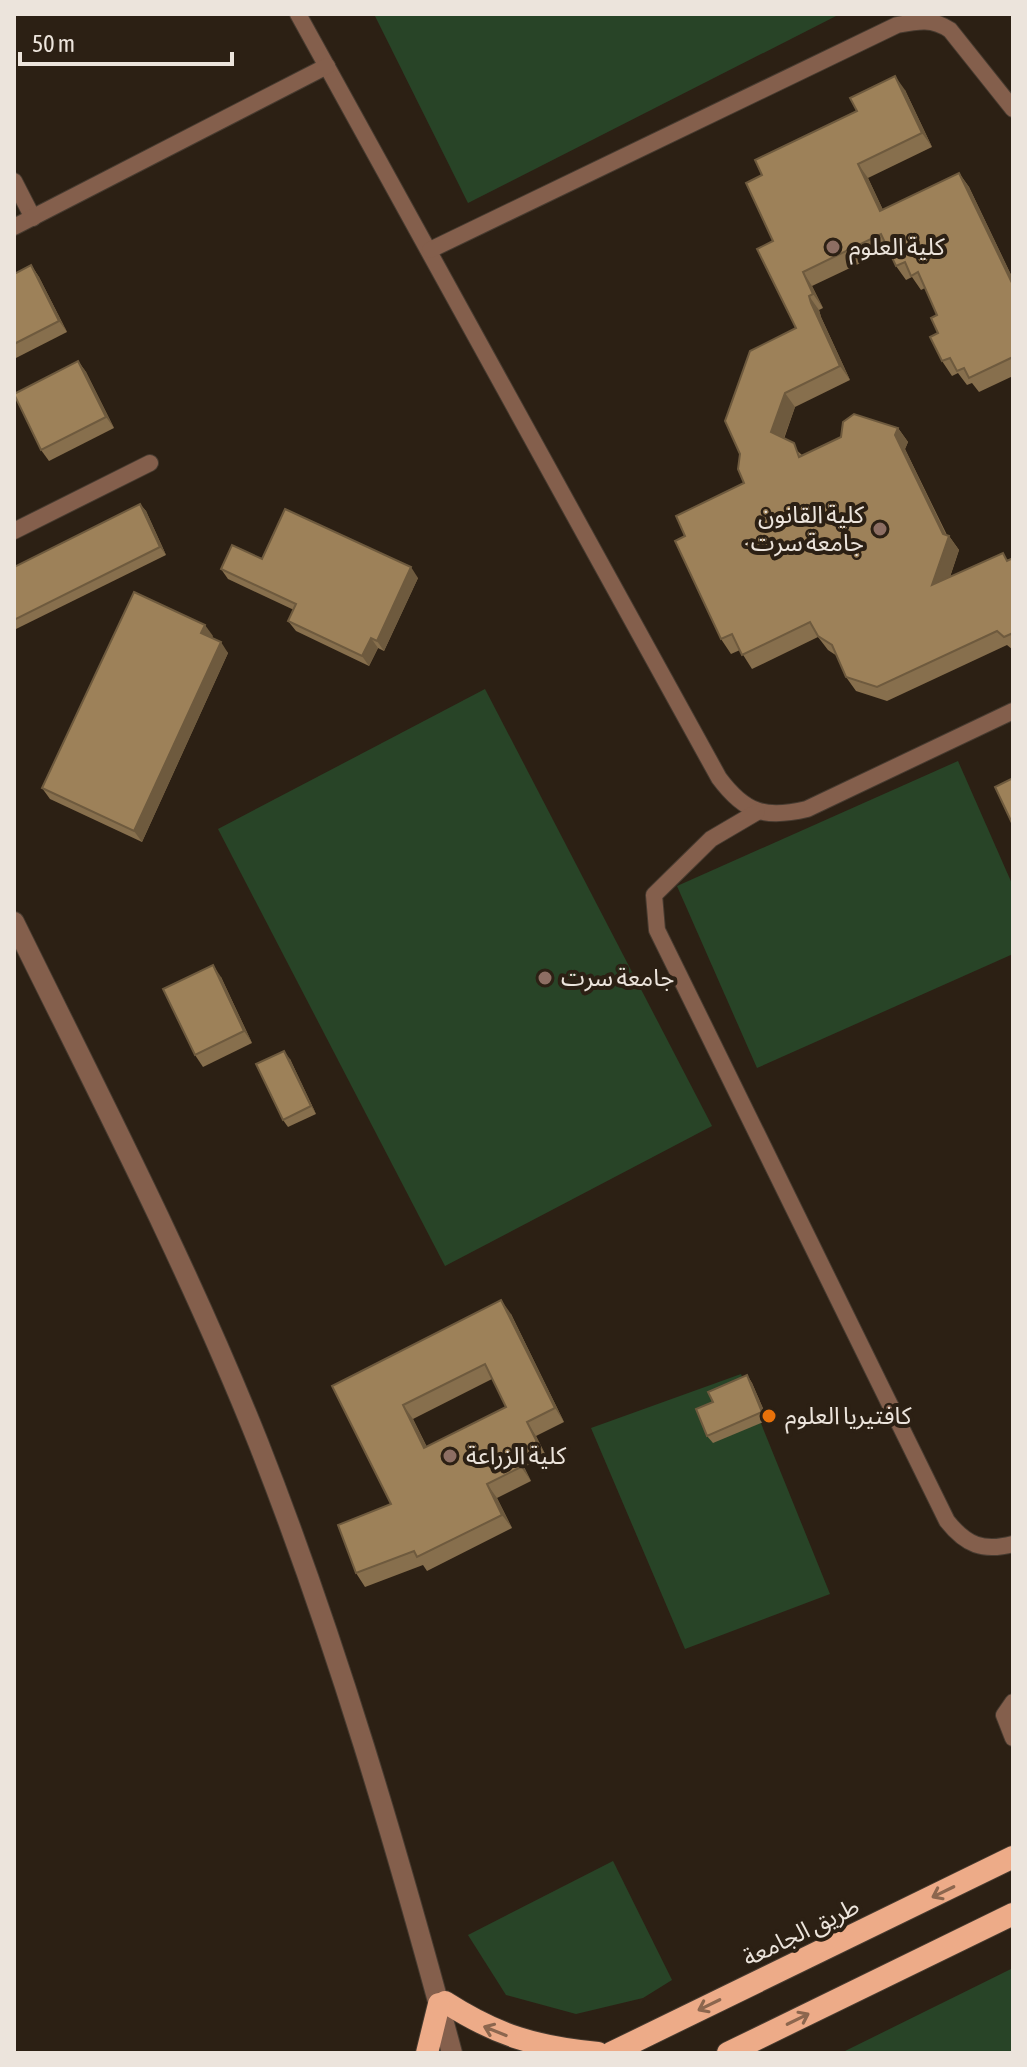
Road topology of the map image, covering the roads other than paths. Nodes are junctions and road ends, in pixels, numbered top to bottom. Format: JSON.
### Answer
{"nodes":[{"id":1,"x":298,"y":14,"type":"edge"},
{"id":2,"x":327,"y":66,"type":"junction"},
{"id":3,"x":1013,"y":109,"type":"edge"},
{"id":4,"x":14,"y":181,"type":"edge"},
{"id":5,"x":33,"y":218,"type":"junction"},
{"id":6,"x":14,"y":227,"type":"edge"},
{"id":7,"x":430,"y":250,"type":"junction"},
{"id":8,"x":150,"y":463,"type":"dead end"},
{"id":9,"x":14,"y":531,"type":"edge"},
{"id":10,"x":1013,"y":711,"type":"edge"},
{"id":11,"x":757,"y":812,"type":"junction"},
{"id":12,"x":14,"y":922,"type":"edge"},
{"id":13,"x":1013,"y":1544,"type":"edge"},
{"id":14,"x":1013,"y":1702,"type":"edge"},
{"id":15,"x":1013,"y":1738,"type":"edge"},
{"id":16,"x":1013,"y":1857,"type":"edge"},
{"id":17,"x":1013,"y":1914,"type":"edge"},
{"id":18,"x":442,"y":2003,"type":"junction"},
{"id":19,"x":427,"y":2053,"type":"edge"},
{"id":20,"x":452,"y":2053,"type":"edge"},
{"id":21,"x":466,"y":2053,"type":"edge"},
{"id":22,"x":598,"y":2053,"type":"edge"},
{"id":23,"x":611,"y":2053,"type":"edge"},
{"id":24,"x":728,"y":2053,"type":"edge"}],
"edges":[{"from":1,"to":2,"type":"lane"},
{"from":2,"to":5,"type":"lane"},
{"from":2,"to":7,"type":"lane"},
{"from":3,"to":7,"type":"lane"},
{"from":4,"to":5,"type":"lane"},
{"from":5,"to":6,"type":"lane"},
{"from":7,"to":11,"type":"lane"},
{"from":8,"to":9,"type":"lane"},
{"from":10,"to":11,"type":"lane"},
{"from":11,"to":13,"type":"lane"},
{"from":12,"to":18,"type":"street"},
{"from":14,"to":15,"type":"lane"},
{"from":16,"to":23,"type":"highway","name":"طريق الجامعة","one_way":true},
{"from":24,"to":17,"type":"highway","one_way":true},
{"from":18,"to":19,"type":"highway"},
{"from":18,"to":20,"type":"street"},
{"from":18,"to":21,"type":"street"},
{"from":22,"to":18,"type":"highway","one_way":true}]}
